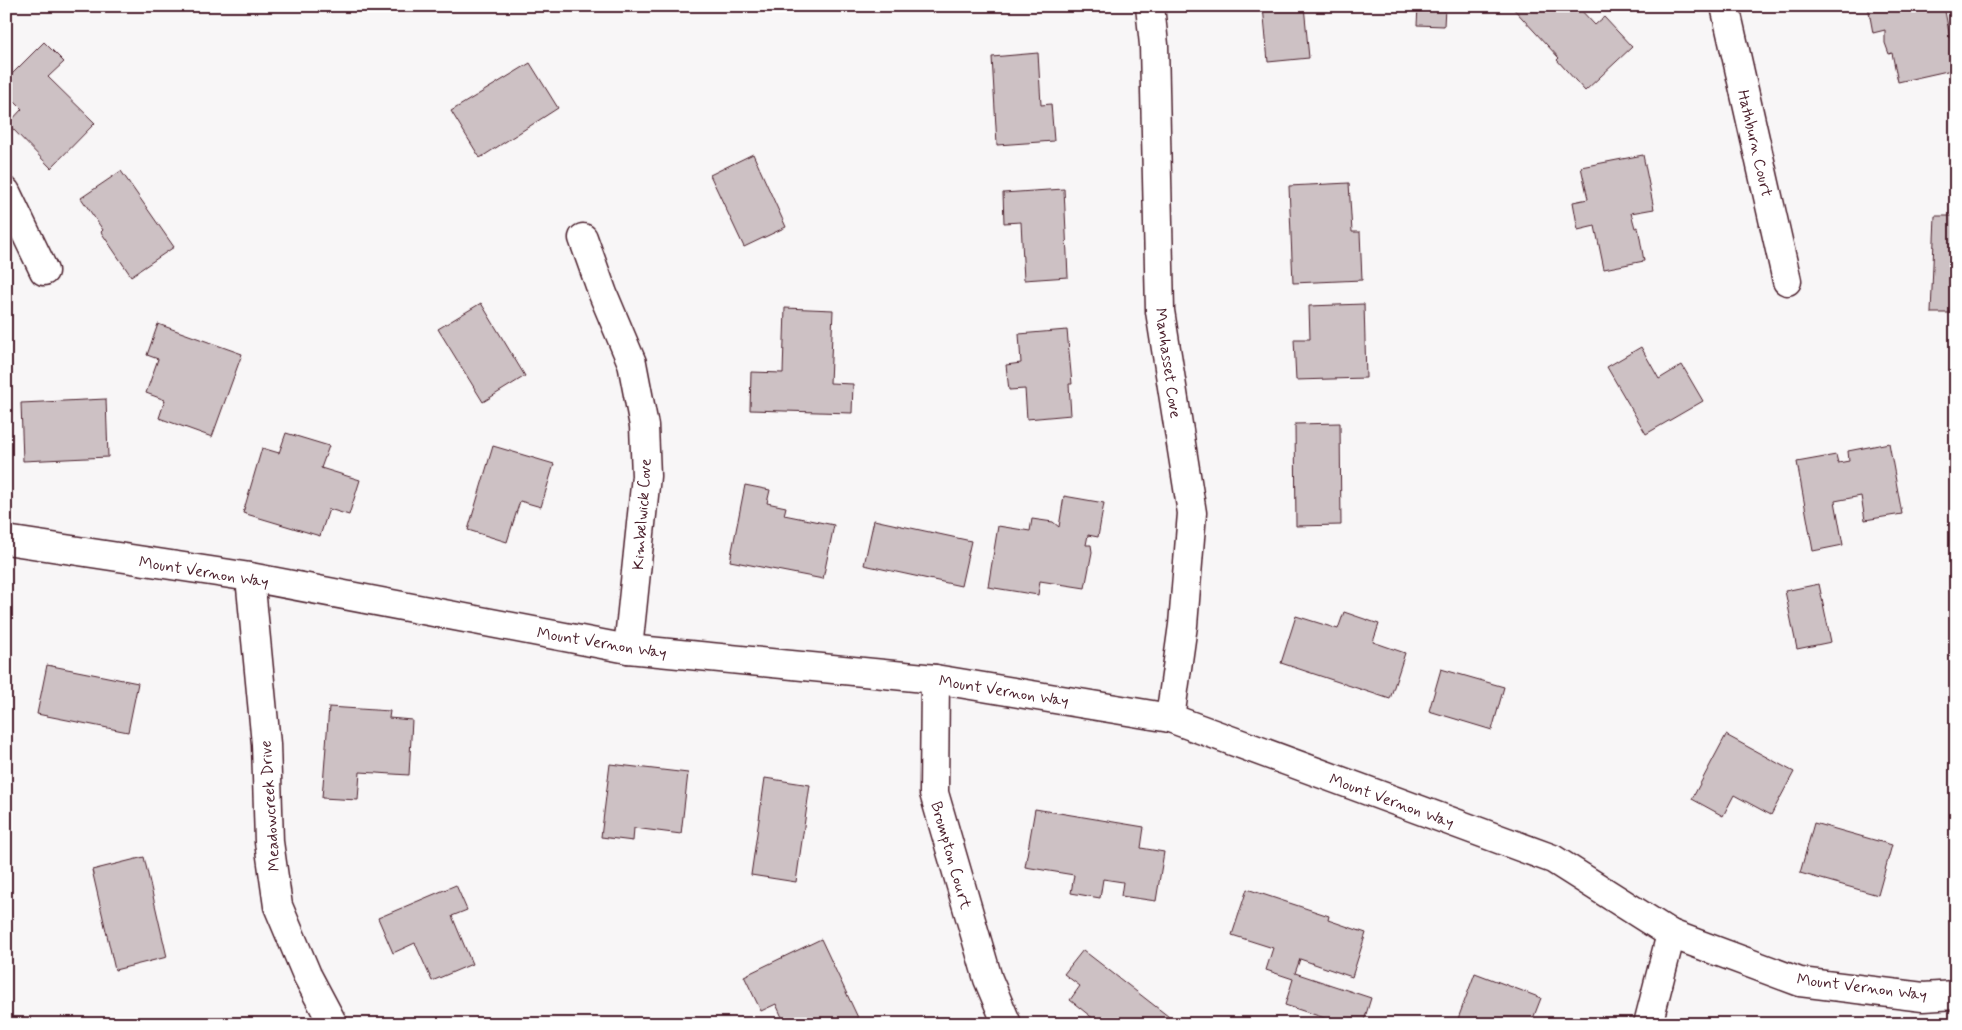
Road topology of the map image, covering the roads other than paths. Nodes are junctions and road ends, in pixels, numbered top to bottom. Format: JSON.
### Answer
{"nodes":[{"id":1,"x":1150,"y":6,"type":"edge"},
{"id":2,"x":1726,"y":6,"type":"edge"},
{"id":3,"x":6,"y":192,"type":"edge"},
{"id":4,"x":583,"y":238,"type":"dead end"},
{"id":5,"x":44,"y":271,"type":"dead end"},
{"id":6,"x":1787,"y":281,"type":"dead end"},
{"id":7,"x":6,"y":540,"type":"edge"},
{"id":8,"x":250,"y":577,"type":"junction"},
{"id":9,"x":628,"y":649,"type":"junction"},
{"id":10,"x":935,"y":679,"type":"junction"},
{"id":11,"x":1170,"y":718,"type":"junction"},
{"id":12,"x":1672,"y":934,"type":"junction"},
{"id":13,"x":1956,"y":995,"type":"edge"},
{"id":14,"x":333,"y":1024,"type":"edge"},
{"id":15,"x":1007,"y":1024,"type":"edge"},
{"id":16,"x":1648,"y":1024,"type":"edge"}],
"edges":[{"from":1,"to":11,"type":"street","name":"Manhasset Cove"},
{"from":2,"to":6,"type":"street","name":"Hathburn Court"},
{"from":3,"to":5,"type":"street"},
{"from":4,"to":9,"type":"street","name":"Kimbelwick Cove"},
{"from":7,"to":8,"type":"street","name":"Mount Vernon Way"},
{"from":8,"to":9,"type":"street","name":"Mount Vernon Way"},
{"from":8,"to":14,"type":"street","name":"Meadowcreek Drive"},
{"from":9,"to":10,"type":"street","name":"Mount Vernon Way"},
{"from":10,"to":11,"type":"street","name":"Mount Vernon Way"},
{"from":10,"to":15,"type":"street","name":"Brompton Court"},
{"from":11,"to":12,"type":"street","name":"Mount Vernon Way"},
{"from":12,"to":13,"type":"street","name":"Mount Vernon Way"},
{"from":12,"to":16,"type":"street"}]}
